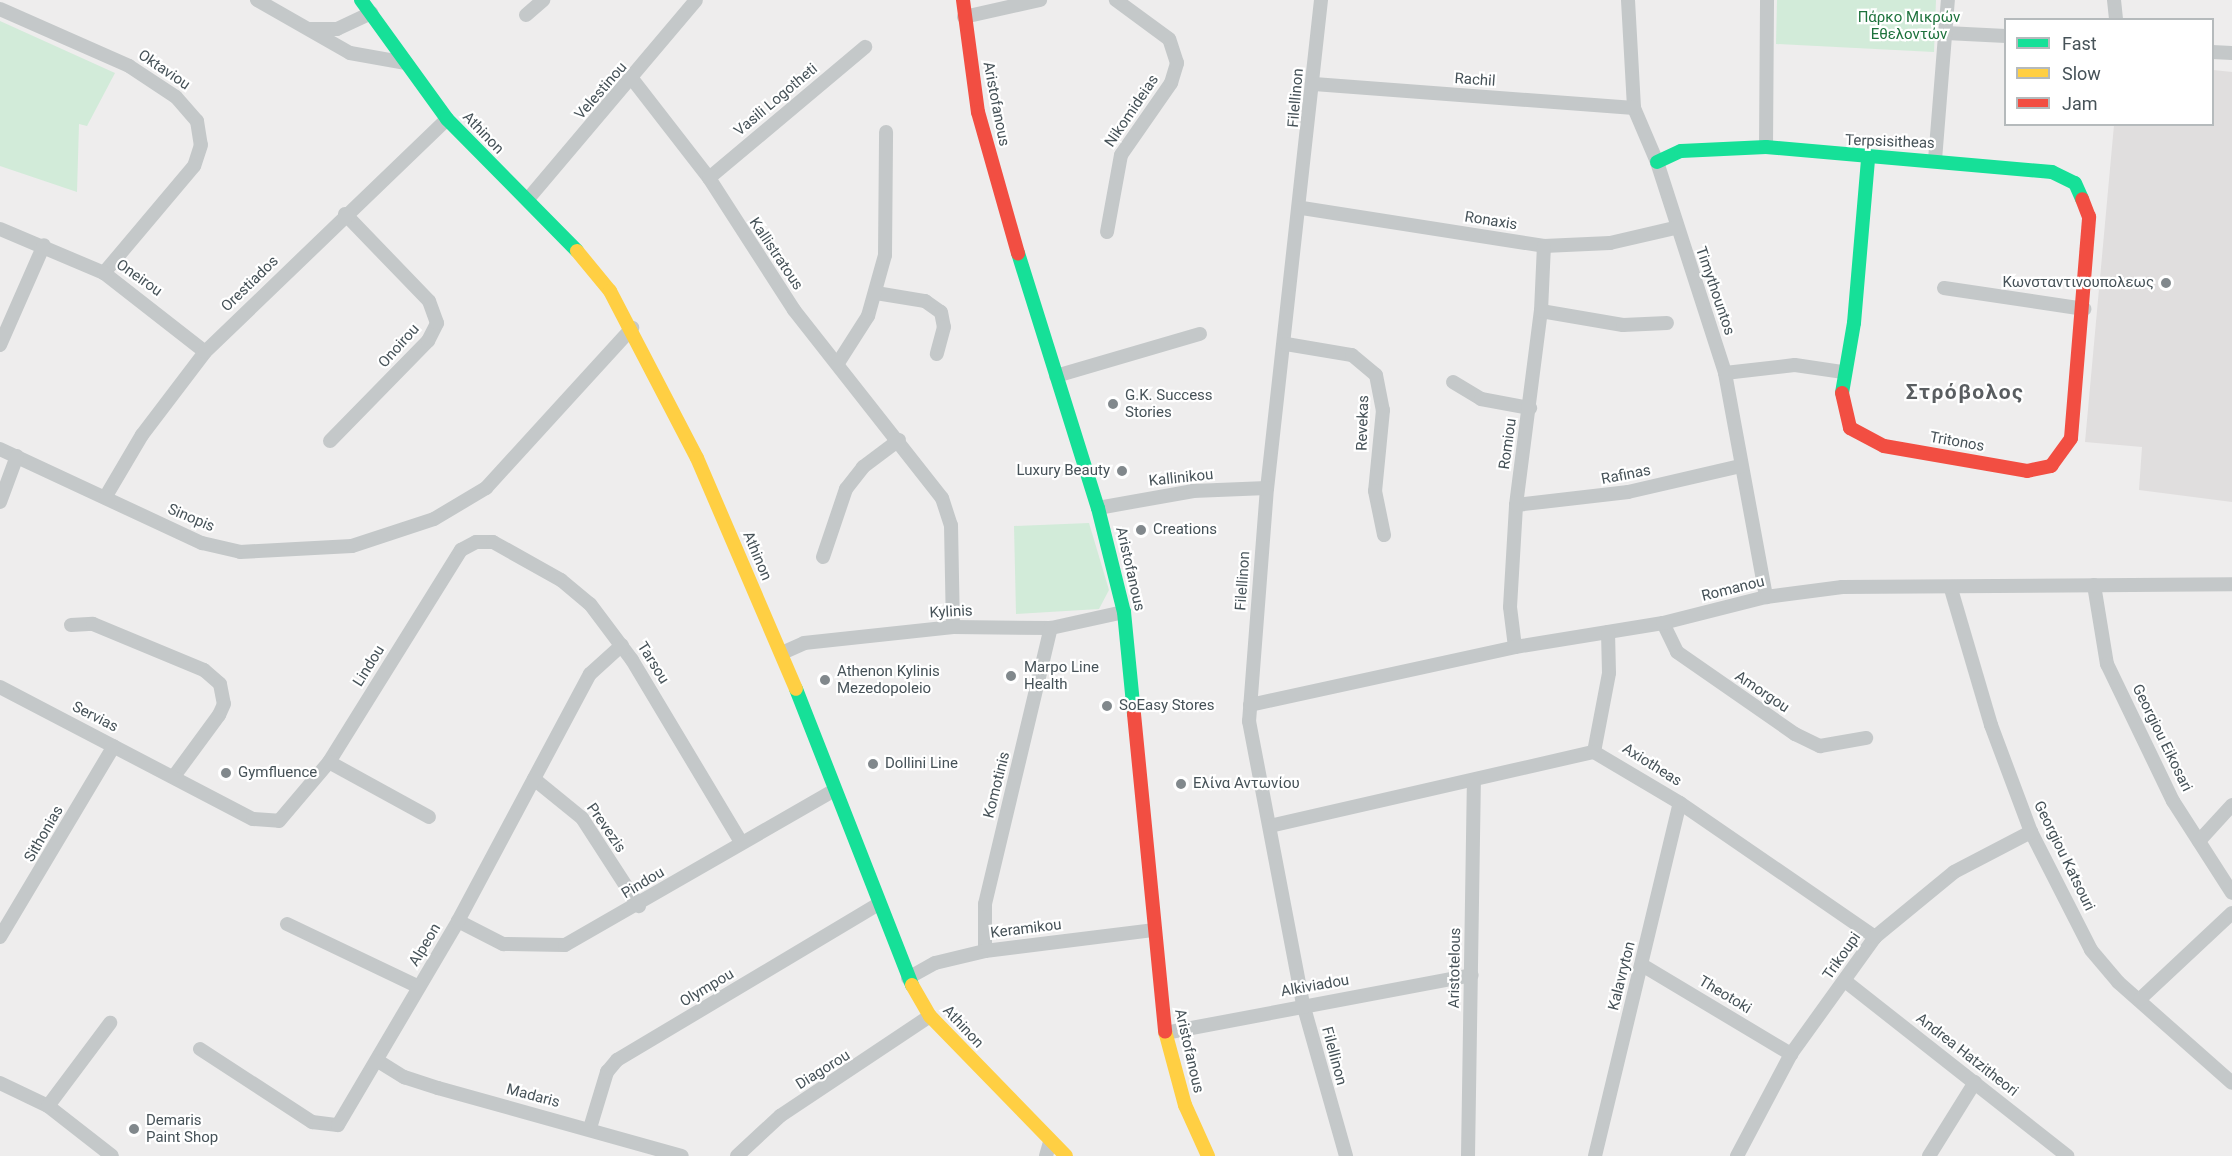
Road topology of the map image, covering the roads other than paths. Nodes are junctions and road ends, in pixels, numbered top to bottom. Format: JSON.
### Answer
{"nodes":[{"id":1,"x":257,"y":0,"type":"edge"},
{"id":2,"x":361,"y":0,"type":"edge"},
{"id":3,"x":543,"y":0,"type":"edge"},
{"id":4,"x":696,"y":0,"type":"edge"},
{"id":5,"x":963,"y":0,"type":"edge"},
{"id":6,"x":1040,"y":0,"type":"edge"},
{"id":7,"x":1116,"y":0,"type":"edge"},
{"id":8,"x":1321,"y":0,"type":"edge"},
{"id":9,"x":1628,"y":0,"type":"edge"},
{"id":10,"x":1767,"y":0,"type":"edge"},
{"id":11,"x":1948,"y":0,"type":"edge"},
{"id":12,"x":2114,"y":0,"type":"edge"},
{"id":13,"x":0,"y":9,"type":"edge"},
{"id":14,"x":371,"y":13,"type":"junction"},
{"id":15,"x":526,"y":15,"type":"dead end"},
{"id":16,"x":964,"y":17,"type":"junction"},
{"id":17,"x":2116,"y":18,"type":"edge"},
{"id":18,"x":308,"y":29,"type":"junction"},
{"id":19,"x":1946,"y":33,"type":"junction"},
{"id":20,"x":2004,"y":36,"type":"edge"},
{"id":21,"x":865,"y":46,"type":"dead end"},
{"id":22,"x":2214,"y":52,"type":"edge"},
{"id":23,"x":2232,"y":54,"type":"edge"},
{"id":24,"x":406,"y":63,"type":"junction"},
{"id":25,"x":633,"y":80,"type":"junction"},
{"id":26,"x":1314,"y":84,"type":"junction"},
{"id":27,"x":1634,"y":108,"type":"junction"},
{"id":28,"x":447,"y":119,"type":"junction"},
{"id":29,"x":886,"y":132,"type":"dead end"},
{"id":30,"x":1766,"y":147,"type":"junction"},
{"id":31,"x":1868,"y":160,"type":"junction"},
{"id":32,"x":1935,"y":160,"type":"junction"},
{"id":33,"x":1657,"y":162,"type":"junction"},
{"id":34,"x":709,"y":178,"type":"junction"},
{"id":35,"x":2081,"y":191,"type":"joint"},
{"id":36,"x":528,"y":200,"type":"junction"},
{"id":37,"x":1302,"y":208,"type":"junction"},
{"id":38,"x":345,"y":214,"type":"junction"},
{"id":39,"x":1675,"y":228,"type":"junction"},
{"id":40,"x":0,"y":229,"type":"edge"},
{"id":41,"x":1107,"y":232,"type":"dead end"},
{"id":42,"x":44,"y":246,"type":"junction"},
{"id":43,"x":1544,"y":246,"type":"junction"},
{"id":44,"x":104,"y":273,"type":"junction"},
{"id":45,"x":1944,"y":288,"type":"dead end"},
{"id":46,"x":876,"y":293,"type":"junction"},
{"id":47,"x":2084,"y":309,"type":"junction"},
{"id":48,"x":1541,"y":311,"type":"junction"},
{"id":49,"x":1667,"y":323,"type":"dead end"},
{"id":50,"x":632,"y":328,"type":"junction"},
{"id":51,"x":1200,"y":334,"type":"dead end"},
{"id":52,"x":1286,"y":344,"type":"junction"},
{"id":53,"x":0,"y":345,"type":"edge"},
{"id":54,"x":205,"y":352,"type":"junction"},
{"id":55,"x":937,"y":354,"type":"dead end"},
{"id":56,"x":838,"y":363,"type":"junction"},
{"id":57,"x":1843,"y":372,"type":"junction"},
{"id":58,"x":1725,"y":373,"type":"junction"},
{"id":59,"x":1056,"y":376,"type":"junction"},
{"id":60,"x":1453,"y":382,"type":"dead end"},
{"id":61,"x":1530,"y":408,"type":"junction"},
{"id":62,"x":899,"y":440,"type":"junction"},
{"id":63,"x":330,"y":441,"type":"dead end"},
{"id":64,"x":0,"y":449,"type":"edge"},
{"id":65,"x":17,"y":456,"type":"junction"},
{"id":66,"x":1741,"y":466,"type":"junction"},
{"id":67,"x":1267,"y":488,"type":"junction"},
{"id":68,"x":106,"y":496,"type":"junction"},
{"id":69,"x":0,"y":502,"type":"edge"},
{"id":70,"x":1516,"y":505,"type":"junction"},
{"id":71,"x":1098,"y":508,"type":"junction"},
{"id":72,"x":1384,"y":535,"type":"dead end"},
{"id":73,"x":493,"y":542,"type":"joint"},
{"id":74,"x":823,"y":557,"type":"dead end"},
{"id":75,"x":2232,"y":584,"type":"edge"},
{"id":76,"x":2094,"y":585,"type":"junction"},
{"id":77,"x":1951,"y":589,"type":"junction"},
{"id":78,"x":1766,"y":597,"type":"junction"},
{"id":79,"x":1124,"y":612,"type":"junction"},
{"id":80,"x":1663,"y":623,"type":"junction"},
{"id":81,"x":70,"y":625,"type":"dead end"},
{"id":82,"x":953,"y":627,"type":"junction"},
{"id":83,"x":1051,"y":627,"type":"junction"},
{"id":84,"x":1608,"y":632,"type":"junction"},
{"id":85,"x":622,"y":645,"type":"junction"},
{"id":86,"x":1515,"y":647,"type":"junction"},
{"id":87,"x":782,"y":653,"type":"junction"},
{"id":88,"x":0,"y":687,"type":"edge"},
{"id":89,"x":1250,"y":705,"type":"junction"},
{"id":90,"x":1866,"y":738,"type":"dead end"},
{"id":91,"x":114,"y":746,"type":"junction"},
{"id":92,"x":1594,"y":752,"type":"junction"},
{"id":93,"x":329,"y":762,"type":"junction"},
{"id":94,"x":175,"y":775,"type":"junction"},
{"id":95,"x":534,"y":779,"type":"junction"},
{"id":96,"x":1474,"y":780,"type":"junction"},
{"id":97,"x":835,"y":789,"type":"junction"},
{"id":98,"x":1680,"y":802,"type":"junction"},
{"id":99,"x":2232,"y":805,"type":"edge"},
{"id":100,"x":429,"y":817,"type":"dead end"},
{"id":101,"x":279,"y":821,"type":"joint"},
{"id":102,"x":1270,"y":826,"type":"junction"},
{"id":103,"x":2031,"y":832,"type":"junction"},
{"id":104,"x":2199,"y":841,"type":"junction"},
{"id":105,"x":741,"y":842,"type":"junction"},
{"id":106,"x":2232,"y":893,"type":"edge"},
{"id":107,"x":877,"y":905,"type":"junction"},
{"id":108,"x":639,"y":906,"type":"junction"},
{"id":109,"x":2232,"y":913,"type":"edge"},
{"id":110,"x":458,"y":921,"type":"junction"},
{"id":111,"x":287,"y":924,"type":"dead end"},
{"id":112,"x":1153,"y":930,"type":"junction"},
{"id":113,"x":0,"y":937,"type":"edge"},
{"id":114,"x":1875,"y":938,"type":"junction"},
{"id":115,"x":985,"y":951,"type":"junction"},
{"id":116,"x":1642,"y":965,"type":"junction"},
{"id":117,"x":1472,"y":975,"type":"junction"},
{"id":118,"x":909,"y":978,"type":"junction"},
{"id":119,"x":1845,"y":981,"type":"junction"},
{"id":120,"x":418,"y":987,"type":"junction"},
{"id":121,"x":2140,"y":999,"type":"junction"},
{"id":122,"x":1303,"y":1004,"type":"junction"},
{"id":123,"x":930,"y":1016,"type":"junction"},
{"id":124,"x":110,"y":1023,"type":"dead end"},
{"id":125,"x":1165,"y":1033,"type":"junction"},
{"id":126,"x":200,"y":1049,"type":"dead end"},
{"id":127,"x":1791,"y":1054,"type":"junction"},
{"id":128,"x":378,"y":1061,"type":"junction"},
{"id":129,"x":1976,"y":1082,"type":"junction"},
{"id":130,"x":0,"y":1083,"type":"edge"},
{"id":131,"x":2232,"y":1083,"type":"edge"},
{"id":132,"x":48,"y":1106,"type":"junction"},
{"id":133,"x":590,"y":1128,"type":"junction"},
{"id":134,"x":1050,"y":1142,"type":"junction"},
{"id":135,"x":112,"y":1156,"type":"edge"},
{"id":136,"x":682,"y":1156,"type":"edge"},
{"id":137,"x":737,"y":1156,"type":"edge"},
{"id":138,"x":1046,"y":1156,"type":"edge"},
{"id":139,"x":1066,"y":1156,"type":"edge"},
{"id":140,"x":1208,"y":1156,"type":"edge"},
{"id":141,"x":1347,"y":1156,"type":"edge"},
{"id":142,"x":1468,"y":1156,"type":"edge"},
{"id":143,"x":1595,"y":1156,"type":"edge"},
{"id":144,"x":1737,"y":1156,"type":"edge"},
{"id":145,"x":1929,"y":1156,"type":"edge"},
{"id":146,"x":2067,"y":1156,"type":"edge"}],
"edges":[{"from":1,"to":18,"type":"street"},
{"from":2,"to":14,"type":"street","name":"Athinon"},
{"from":3,"to":15,"type":"street"},
{"from":4,"to":25,"type":"street","name":"Velestinou"},
{"from":5,"to":16,"type":"street","name":"Aristofanous"},
{"from":6,"to":16,"type":"street"},
{"from":7,"to":41,"type":"street","name":"Nikomideias"},
{"from":8,"to":26,"type":"street","name":"Filellinon"},
{"from":9,"to":27,"type":"street","name":"Timythountos"},
{"from":10,"to":30,"type":"street"},
{"from":11,"to":19,"type":"street"},
{"from":12,"to":17,"type":"street"},
{"from":13,"to":44,"type":"street","name":"Oktaviou"},
{"from":14,"to":18,"type":"street"},
{"from":14,"to":24,"type":"street","name":"Athinon"},
{"from":16,"to":59,"type":"street","name":"Aristofanous"},
{"from":18,"to":24,"type":"street"},
{"from":19,"to":20,"type":"street"},
{"from":19,"to":32,"type":"street"},
{"from":21,"to":34,"type":"street","name":"Vasili Logotheti"},
{"from":22,"to":23,"type":"street"},
{"from":24,"to":28,"type":"street","name":"Athinon"},
{"from":25,"to":34,"type":"street","name":"Kallistratous"},
{"from":25,"to":36,"type":"street","name":"Velestinou"},
{"from":26,"to":27,"type":"street","name":"Rachil"},
{"from":26,"to":37,"type":"street","name":"Filellinon"},
{"from":27,"to":33,"type":"street","name":"Timythountos"},
{"from":28,"to":36,"type":"street","name":"Athinon"},
{"from":28,"to":38,"type":"street","name":"Orestiados"},
{"from":29,"to":46,"type":"street"},
{"from":30,"to":31,"type":"street","name":"Terpsisitheas"},
{"from":30,"to":33,"type":"street","name":"Terpsisitheas"},
{"from":31,"to":32,"type":"street","name":"Terpsisitheas"},
{"from":31,"to":57,"type":"street","name":"Tritonos"},
{"from":32,"to":35,"type":"street","name":"Terpsisitheas"},
{"from":33,"to":39,"type":"street","name":"Timythountos"},
{"from":34,"to":56,"type":"street","name":"Kallistratous"},
{"from":35,"to":47,"type":"street","name":"Tritonos"},
{"from":36,"to":50,"type":"street","name":"Athinon"},
{"from":37,"to":43,"type":"street","name":"Ronaxis"},
{"from":37,"to":52,"type":"street","name":"Filellinon"},
{"from":38,"to":54,"type":"street","name":"Orestiados"},
{"from":38,"to":63,"type":"street","name":"Onoirou"},
{"from":39,"to":43,"type":"street","name":"Ronaxis"},
{"from":39,"to":58,"type":"street","name":"Timythountos"},
{"from":40,"to":42,"type":"street","name":"Oneirou"},
{"from":42,"to":44,"type":"street","name":"Oneirou"},
{"from":42,"to":53,"type":"street"},
{"from":43,"to":48,"type":"street","name":"Romiou"},
{"from":44,"to":54,"type":"street","name":"Oneirou"},
{"from":45,"to":47,"type":"street"},
{"from":46,"to":55,"type":"street"},
{"from":46,"to":56,"type":"street"},
{"from":47,"to":57,"type":"street","name":"Tritonos"},
{"from":48,"to":49,"type":"street"},
{"from":48,"to":61,"type":"street","name":"Romiou"},
{"from":50,"to":68,"type":"street","name":"Sinopis"},
{"from":50,"to":87,"type":"street","name":"Athinon"},
{"from":51,"to":59,"type":"street"},
{"from":52,"to":67,"type":"street","name":"Filellinon"},
{"from":52,"to":72,"type":"street","name":"Revekas"},
{"from":54,"to":68,"type":"street","name":"Orestiados"},
{"from":56,"to":62,"type":"street","name":"Kallistratous"},
{"from":57,"to":58,"type":"street"},
{"from":58,"to":66,"type":"street","name":"Timythountos"},
{"from":59,"to":71,"type":"street","name":"Aristofanous"},
{"from":60,"to":61,"type":"street"},
{"from":61,"to":70,"type":"street","name":"Romiou"},
{"from":62,"to":74,"type":"street"},
{"from":62,"to":82,"type":"street","name":"Kallistratous"},
{"from":64,"to":65,"type":"street","name":"Sinopis"},
{"from":65,"to":68,"type":"street","name":"Sinopis"},
{"from":65,"to":69,"type":"street"},
{"from":66,"to":70,"type":"street","name":"Rafinas"},
{"from":66,"to":78,"type":"street","name":"Timythountos"},
{"from":67,"to":71,"type":"street","name":"Kallinikou"},
{"from":67,"to":89,"type":"street","name":"Filellinon"},
{"from":70,"to":86,"type":"street","name":"Romiou"},
{"from":71,"to":79,"type":"street","name":"Aristofanous"},
{"from":73,"to":85,"type":"street","name":"Tarsou"},
{"from":73,"to":93,"type":"street","name":"Lindou"},
{"from":75,"to":76,"type":"street","name":"Romanou"},
{"from":76,"to":77,"type":"street","name":"Romanou"},
{"from":76,"to":104,"type":"street","name":"Georgiou Eikosari"},
{"from":77,"to":78,"type":"street","name":"Romanou"},
{"from":77,"to":103,"type":"street","name":"Georgiou Katsouri"},
{"from":78,"to":80,"type":"street","name":"Romanou"},
{"from":79,"to":83,"type":"street","name":"Kylinis"},
{"from":79,"to":112,"type":"street","name":"Aristofanous"},
{"from":80,"to":84,"type":"street","name":"Romanou"},
{"from":80,"to":90,"type":"street","name":"Amorgou"},
{"from":81,"to":94,"type":"street"},
{"from":82,"to":83,"type":"street","name":"Kylinis"},
{"from":82,"to":87,"type":"street","name":"Kylinis"},
{"from":83,"to":115,"type":"street","name":"Komotinis"},
{"from":84,"to":86,"type":"street","name":"Romanou"},
{"from":84,"to":92,"type":"street"},
{"from":85,"to":95,"type":"street","name":"Alpeon"},
{"from":85,"to":105,"type":"street","name":"Tarsou"},
{"from":86,"to":89,"type":"street","name":"Romanou"},
{"from":87,"to":97,"type":"street","name":"Athinon"},
{"from":88,"to":91,"type":"street","name":"Servias"},
{"from":89,"to":102,"type":"street","name":"Filellinon"},
{"from":91,"to":94,"type":"street","name":"Servias"},
{"from":91,"to":113,"type":"street","name":"Sithonias"},
{"from":92,"to":96,"type":"street"},
{"from":92,"to":98,"type":"street","name":"Axiotheas"},
{"from":93,"to":100,"type":"street"},
{"from":93,"to":101,"type":"street","name":"Lindou"},
{"from":94,"to":101,"type":"street","name":"Servias"},
{"from":95,"to":108,"type":"street","name":"Prevezis"},
{"from":95,"to":110,"type":"street","name":"Alpeon"},
{"from":96,"to":102,"type":"street"},
{"from":96,"to":117,"type":"street","name":"Aristotelous"},
{"from":97,"to":105,"type":"street","name":"Pindou"},
{"from":97,"to":107,"type":"street","name":"Athinon"},
{"from":98,"to":114,"type":"street","name":"Axiotheas"},
{"from":98,"to":116,"type":"street","name":"Kalavryton"},
{"from":99,"to":104,"type":"street"},
{"from":102,"to":122,"type":"street","name":"Filellinon"},
{"from":103,"to":114,"type":"street","name":"Trikoupi"},
{"from":103,"to":121,"type":"street","name":"Georgiou Katsouri"},
{"from":104,"to":106,"type":"street","name":"Georgiou Eikosari"},
{"from":105,"to":108,"type":"street","name":"Pindou"},
{"from":107,"to":118,"type":"street","name":"Athinon"},
{"from":107,"to":133,"type":"street","name":"Olympou"},
{"from":108,"to":110,"type":"street","name":"Pindou"},
{"from":109,"to":121,"type":"street"},
{"from":110,"to":120,"type":"street","name":"Alpeon"},
{"from":111,"to":120,"type":"street"},
{"from":112,"to":115,"type":"street","name":"Keramikou"},
{"from":112,"to":125,"type":"street","name":"Aristofanous"},
{"from":114,"to":119,"type":"street","name":"Trikoupi"},
{"from":115,"to":118,"type":"street","name":"Keramikou"},
{"from":116,"to":127,"type":"street","name":"Theotoki"},
{"from":116,"to":143,"type":"street","name":"Kalavryton"},
{"from":117,"to":122,"type":"street","name":"Alkiviadou"},
{"from":117,"to":142,"type":"street","name":"Aristotelous"},
{"from":118,"to":123,"type":"street","name":"Athinon"},
{"from":119,"to":127,"type":"street","name":"Trikoupi"},
{"from":119,"to":129,"type":"street","name":"Andrea Hatzitheori"},
{"from":120,"to":128,"type":"street","name":"Alpeon"},
{"from":121,"to":131,"type":"street","name":"Georgiou Katsouri"},
{"from":122,"to":125,"type":"street","name":"Alkiviadou"},
{"from":122,"to":141,"type":"street","name":"Filellinon"},
{"from":123,"to":134,"type":"street","name":"Athinon"},
{"from":123,"to":137,"type":"street","name":"Diagorou"},
{"from":124,"to":132,"type":"street"},
{"from":125,"to":140,"type":"street","name":"Aristofanous"},
{"from":126,"to":128,"type":"street","name":"Alpeon"},
{"from":127,"to":144,"type":"street","name":"Trikoupi"},
{"from":128,"to":133,"type":"street","name":"Madaris"},
{"from":129,"to":145,"type":"street"},
{"from":129,"to":146,"type":"street","name":"Andrea Hatzitheori"},
{"from":130,"to":132,"type":"street"},
{"from":132,"to":135,"type":"street"},
{"from":133,"to":136,"type":"street","name":"Madaris"},
{"from":134,"to":138,"type":"street"},
{"from":134,"to":139,"type":"street","name":"Athinon"}]}
